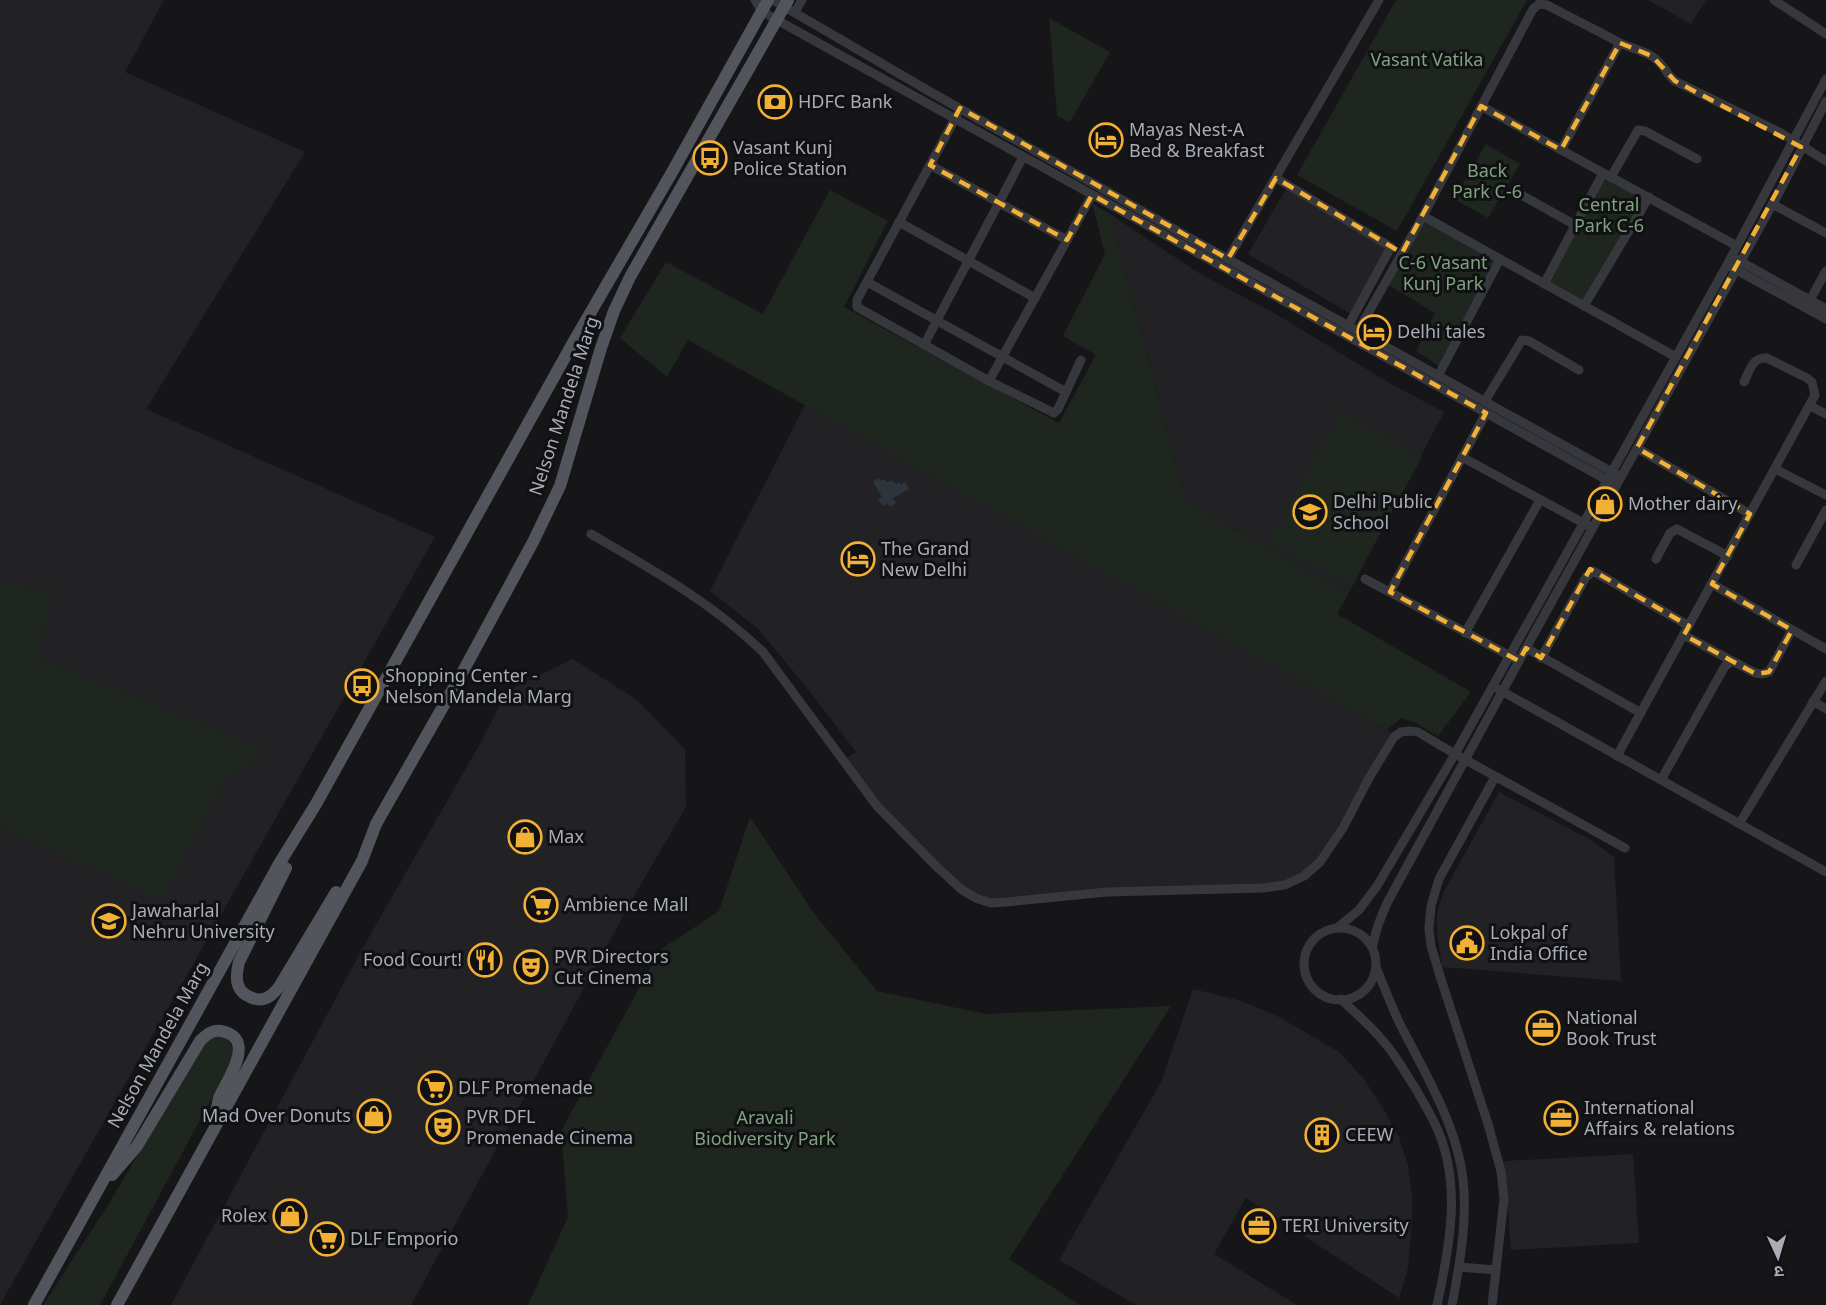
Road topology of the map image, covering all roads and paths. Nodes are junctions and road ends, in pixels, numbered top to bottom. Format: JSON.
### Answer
{"nodes":[{"id":1,"x":802,"y":0,"type":"edge"},
{"id":2,"x":1379,"y":0,"type":"edge"},
{"id":3,"x":1774,"y":0,"type":"edge"},
{"id":4,"x":762,"y":4,"type":"edge"},
{"id":5,"x":785,"y":4,"type":"edge"},
{"id":6,"x":777,"y":20,"type":"junction"},
{"id":7,"x":1826,"y":34,"type":"edge"},
{"id":8,"x":1620,"y":43,"type":"junction"},
{"id":9,"x":1826,"y":79,"type":"edge"},
{"id":10,"x":1826,"y":100,"type":"edge"},
{"id":11,"x":1480,"y":106,"type":"junction"},
{"id":12,"x":960,"y":108,"type":"junction"},
{"id":13,"x":954,"y":119,"type":"junction"},
{"id":14,"x":1792,"y":141,"type":"junction"},
{"id":15,"x":1802,"y":147,"type":"junction"},
{"id":16,"x":1562,"y":150,"type":"junction"},
{"id":17,"x":1023,"y":157,"type":"junction"},
{"id":18,"x":1697,"y":159,"type":"dead end"},
{"id":19,"x":1055,"y":161,"type":"junction"},
{"id":20,"x":1826,"y":161,"type":"edge"},
{"id":21,"x":930,"y":165,"type":"junction"},
{"id":22,"x":1052,"y":173,"type":"junction"},
{"id":23,"x":1607,"y":175,"type":"junction"},
{"id":24,"x":1276,"y":178,"type":"junction"},
{"id":25,"x":1518,"y":192,"type":"dead end"},
{"id":26,"x":1092,"y":195,"type":"junction"},
{"id":27,"x":1649,"y":197,"type":"junction"},
{"id":28,"x":999,"y":202,"type":"junction"},
{"id":29,"x":1772,"y":204,"type":"junction"},
{"id":30,"x":1423,"y":216,"type":"junction"},
{"id":31,"x":899,"y":222,"type":"junction"},
{"id":32,"x":1575,"y":225,"type":"junction"},
{"id":33,"x":1826,"y":233,"type":"edge"},
{"id":34,"x":1067,"y":240,"type":"junction"},
{"id":35,"x":1737,"y":246,"type":"junction"},
{"id":36,"x":1228,"y":259,"type":"junction"},
{"id":37,"x":1500,"y":259,"type":"junction"},
{"id":38,"x":968,"y":261,"type":"junction"},
{"id":39,"x":1729,"y":261,"type":"junction"},
{"id":40,"x":1738,"y":265,"type":"junction"},
{"id":41,"x":1826,"y":271,"type":"edge"},
{"id":42,"x":867,"y":282,"type":"junction"},
{"id":43,"x":1544,"y":284,"type":"junction"},
{"id":44,"x":1035,"y":298,"type":"junction"},
{"id":45,"x":1810,"y":300,"type":"junction"},
{"id":46,"x":1584,"y":306,"type":"junction"},
{"id":47,"x":1826,"y":309,"type":"edge"},
{"id":48,"x":937,"y":320,"type":"junction"},
{"id":49,"x":1826,"y":320,"type":"edge"},
{"id":50,"x":1348,"y":326,"type":"junction"},
{"id":51,"x":1358,"y":331,"type":"junction"},
{"id":52,"x":924,"y":345,"type":"junction"},
{"id":53,"x":1002,"y":357,"type":"junction"},
{"id":54,"x":1676,"y":357,"type":"junction"},
{"id":55,"x":1081,"y":360,"type":"dead end"},
{"id":56,"x":1579,"y":370,"type":"dead end"},
{"id":57,"x":1438,"y":376,"type":"junction"},
{"id":58,"x":989,"y":381,"type":"junction"},
{"id":59,"x":1744,"y":382,"type":"dead end"},
{"id":60,"x":1066,"y":392,"type":"junction"},
{"id":61,"x":1485,"y":401,"type":"junction"},
{"id":62,"x":1810,"y":406,"type":"junction"},
{"id":63,"x":1486,"y":413,"type":"junction"},
{"id":64,"x":1826,"y":414,"type":"edge"},
{"id":65,"x":1637,"y":448,"type":"junction"},
{"id":66,"x":1462,"y":457,"type":"junction"},
{"id":67,"x":1775,"y":469,"type":"junction"},
{"id":68,"x":1614,"y":478,"type":"junction"},
{"id":69,"x":1826,"y":495,"type":"edge"},
{"id":70,"x":1540,"y":500,"type":"junction"},
{"id":71,"x":1826,"y":510,"type":"edge"},
{"id":72,"x":1750,"y":514,"type":"junction"},
{"id":73,"x":1588,"y":526,"type":"junction"},
{"id":74,"x":591,"y":534,"type":"dead end"},
{"id":75,"x":1728,"y":556,"type":"junction"},
{"id":76,"x":1656,"y":559,"type":"dead end"},
{"id":77,"x":1796,"y":565,"type":"dead end"},
{"id":78,"x":1365,"y":579,"type":"dead end"},
{"id":79,"x":1712,"y":584,"type":"junction"},
{"id":80,"x":1390,"y":592,"type":"junction"},
{"id":81,"x":1686,"y":630,"type":"junction"},
{"id":82,"x":1792,"y":630,"type":"junction"},
{"id":83,"x":1465,"y":633,"type":"junction"},
{"id":84,"x":1526,"y":648,"type":"junction"},
{"id":85,"x":1826,"y":649,"type":"edge"},
{"id":86,"x":1541,"y":658,"type":"junction"},
{"id":87,"x":1514,"y":659,"type":"junction"},
{"id":88,"x":1732,"y":661,"type":"junction"},
{"id":89,"x":1826,"y":681,"type":"edge"},
{"id":90,"x":1493,"y":687,"type":"junction"},
{"id":91,"x":1502,"y":691,"type":"junction"},
{"id":92,"x":1813,"y":701,"type":"junction"},
{"id":93,"x":1826,"y":709,"type":"edge"},
{"id":94,"x":1641,"y":713,"type":"junction"},
{"id":95,"x":1455,"y":754,"type":"junction"},
{"id":96,"x":1617,"y":756,"type":"junction"},
{"id":97,"x":1465,"y":760,"type":"junction"},
{"id":98,"x":1495,"y":777,"type":"junction"},
{"id":99,"x":1661,"y":780,"type":"junction"},
{"id":100,"x":316,"y":804,"type":"junction"},
{"id":101,"x":376,"y":824,"type":"junction"},
{"id":102,"x":1739,"y":824,"type":"junction"},
{"id":103,"x":1625,"y":848,"type":"dead end"},
{"id":104,"x":1826,"y":872,"type":"edge"},
{"id":105,"x":1337,"y":928,"type":"junction"},
{"id":106,"x":1372,"y":947,"type":"junction"},
{"id":107,"x":1376,"y":967,"type":"junction"},
{"id":108,"x":1341,"y":999,"type":"junction"},
{"id":109,"x":213,"y":1132,"type":"junction"},
{"id":110,"x":102,"y":1184,"type":"junction"},
{"id":111,"x":1459,"y":1267,"type":"junction"},
{"id":112,"x":1496,"y":1270,"type":"junction"},
{"id":113,"x":34,"y":1305,"type":"edge"},
{"id":114,"x":117,"y":1305,"type":"edge"},
{"id":115,"x":1437,"y":1305,"type":"edge"},
{"id":116,"x":1452,"y":1305,"type":"edge"},
{"id":117,"x":1492,"y":1305,"type":"edge"}],
"edges":[{"from":1,"to":5,"type":"street"},
{"from":2,"to":24,"type":"street"},
{"from":3,"to":7,"type":"street"},
{"from":4,"to":6,"type":"street"},
{"from":4,"to":100,"type":"main road","name":"Nelson Mandela Marg"},
{"from":5,"to":6,"type":"main road","name":"Nelson Mandela Marg"},
{"from":5,"to":12,"type":"street"},
{"from":6,"to":13,"type":"street"},
{"from":6,"to":101,"type":"main road","name":"Nelson Mandela Marg"},
{"from":8,"to":11,"type":"street"},
{"from":8,"to":14,"type":"street"},
{"from":8,"to":16,"type":"street"},
{"from":9,"to":14,"type":"street"},
{"from":10,"to":15,"type":"street"},
{"from":11,"to":16,"type":"street"},
{"from":11,"to":30,"type":"street"},
{"from":12,"to":13,"type":"street"},
{"from":12,"to":19,"type":"street"},
{"from":13,"to":17,"type":"street"},
{"from":13,"to":21,"type":"street"},
{"from":14,"to":15,"type":"street"},
{"from":14,"to":35,"type":"street"},
{"from":15,"to":20,"type":"street"},
{"from":15,"to":29,"type":"street"},
{"from":16,"to":23,"type":"street"},
{"from":17,"to":22,"type":"street"},
{"from":17,"to":28,"type":"street"},
{"from":18,"to":23,"type":"street"},
{"from":19,"to":22,"type":"street"},
{"from":19,"to":36,"type":"street"},
{"from":21,"to":28,"type":"street"},
{"from":21,"to":31,"type":"street"},
{"from":22,"to":26,"type":"street"},
{"from":23,"to":27,"type":"street"},
{"from":23,"to":32,"type":"street"},
{"from":24,"to":36,"type":"street"},
{"from":24,"to":50,"type":"street"},
{"from":25,"to":32,"type":"street"},
{"from":26,"to":34,"type":"street"},
{"from":26,"to":63,"type":"street"},
{"from":27,"to":35,"type":"street"},
{"from":27,"to":46,"type":"street"},
{"from":28,"to":34,"type":"street"},
{"from":28,"to":38,"type":"street"},
{"from":29,"to":33,"type":"street"},
{"from":29,"to":40,"type":"street"},
{"from":30,"to":37,"type":"street"},
{"from":30,"to":51,"type":"street"},
{"from":31,"to":38,"type":"street"},
{"from":31,"to":42,"type":"street"},
{"from":32,"to":43,"type":"street"},
{"from":34,"to":44,"type":"street"},
{"from":35,"to":39,"type":"street"},
{"from":36,"to":50,"type":"street"},
{"from":37,"to":43,"type":"street"},
{"from":37,"to":57,"type":"street"},
{"from":38,"to":44,"type":"street"},
{"from":38,"to":48,"type":"street"},
{"from":39,"to":40,"type":"street"},
{"from":39,"to":54,"type":"street"},
{"from":40,"to":45,"type":"street"},
{"from":40,"to":49,"type":"street"},
{"from":40,"to":65,"type":"street"},
{"from":41,"to":45,"type":"street"},
{"from":42,"to":48,"type":"street"},
{"from":42,"to":52,"type":"street"},
{"from":43,"to":46,"type":"street"},
{"from":44,"to":53,"type":"street"},
{"from":45,"to":47,"type":"street"},
{"from":46,"to":54,"type":"street"},
{"from":48,"to":52,"type":"street"},
{"from":48,"to":53,"type":"street"},
{"from":50,"to":51,"type":"street"},
{"from":51,"to":57,"type":"street"},
{"from":52,"to":58,"type":"street"},
{"from":53,"to":58,"type":"street"},
{"from":53,"to":60,"type":"street"},
{"from":54,"to":68,"type":"street"},
{"from":55,"to":60,"type":"street"},
{"from":56,"to":61,"type":"street"},
{"from":57,"to":61,"type":"street"},
{"from":58,"to":60,"type":"street"},
{"from":59,"to":62,"type":"street"},
{"from":61,"to":68,"type":"street"},
{"from":62,"to":64,"type":"street"},
{"from":62,"to":67,"type":"street"},
{"from":63,"to":66,"type":"street"},
{"from":63,"to":68,"type":"street"},
{"from":65,"to":68,"type":"street"},
{"from":65,"to":72,"type":"street"},
{"from":66,"to":70,"type":"street"},
{"from":66,"to":80,"type":"street"},
{"from":67,"to":69,"type":"street"},
{"from":67,"to":72,"type":"street"},
{"from":68,"to":73,"type":"street"},
{"from":70,"to":73,"type":"street"},
{"from":70,"to":83,"type":"street"},
{"from":71,"to":77,"type":"street"},
{"from":72,"to":75,"type":"street"},
{"from":73,"to":84,"type":"street"},
{"from":73,"to":87,"type":"street"},
{"from":74,"to":95,"type":"street"},
{"from":75,"to":76,"type":"street"},
{"from":75,"to":79,"type":"street"},
{"from":78,"to":80,"type":"street"},
{"from":79,"to":81,"type":"street"},
{"from":79,"to":82,"type":"street"},
{"from":80,"to":83,"type":"street"},
{"from":81,"to":86,"type":"street"},
{"from":81,"to":88,"type":"street"},
{"from":81,"to":94,"type":"street"},
{"from":82,"to":85,"type":"street"},
{"from":82,"to":88,"type":"street"},
{"from":83,"to":87,"type":"street"},
{"from":84,"to":86,"type":"street"},
{"from":84,"to":87,"type":"street"},
{"from":86,"to":94,"type":"street"},
{"from":87,"to":90,"type":"street"},
{"from":87,"to":91,"type":"street"},
{"from":88,"to":99,"type":"street"},
{"from":89,"to":92,"type":"street"},
{"from":90,"to":91,"type":"street"},
{"from":90,"to":95,"type":"street"},
{"from":91,"to":96,"type":"street"},
{"from":91,"to":97,"type":"street"},
{"from":92,"to":93,"type":"street"},
{"from":92,"to":102,"type":"street"},
{"from":94,"to":96,"type":"street"},
{"from":95,"to":97,"type":"street"},
{"from":95,"to":105,"type":"street"},
{"from":96,"to":99,"type":"street"},
{"from":97,"to":98,"type":"street"},
{"from":97,"to":106,"type":"street"},
{"from":98,"to":103,"type":"street"},
{"from":98,"to":112,"type":"street"},
{"from":99,"to":102,"type":"street"},
{"from":100,"to":101,"type":"main road","name":"Nelson Mandela Marg"},
{"from":100,"to":110,"type":"main road","name":"Nelson Mandela Marg"},
{"from":101,"to":109,"type":"main road","name":"Nelson Mandela Marg"},
{"from":102,"to":104,"type":"street"},
{"from":105,"to":106,"type":"street"},
{"from":105,"to":108,"type":"street"},
{"from":106,"to":107,"type":"street"},
{"from":107,"to":108,"type":"street"},
{"from":107,"to":111,"type":"street"},
{"from":108,"to":115,"type":"street"},
{"from":109,"to":110,"type":"main road"},
{"from":109,"to":114,"type":"main road","name":"Nelson Mandela Marg"},
{"from":110,"to":113,"type":"main road","name":"Nelson Mandela Marg"},
{"from":111,"to":112,"type":"street"},
{"from":111,"to":116,"type":"street"},
{"from":112,"to":117,"type":"street"}]}
